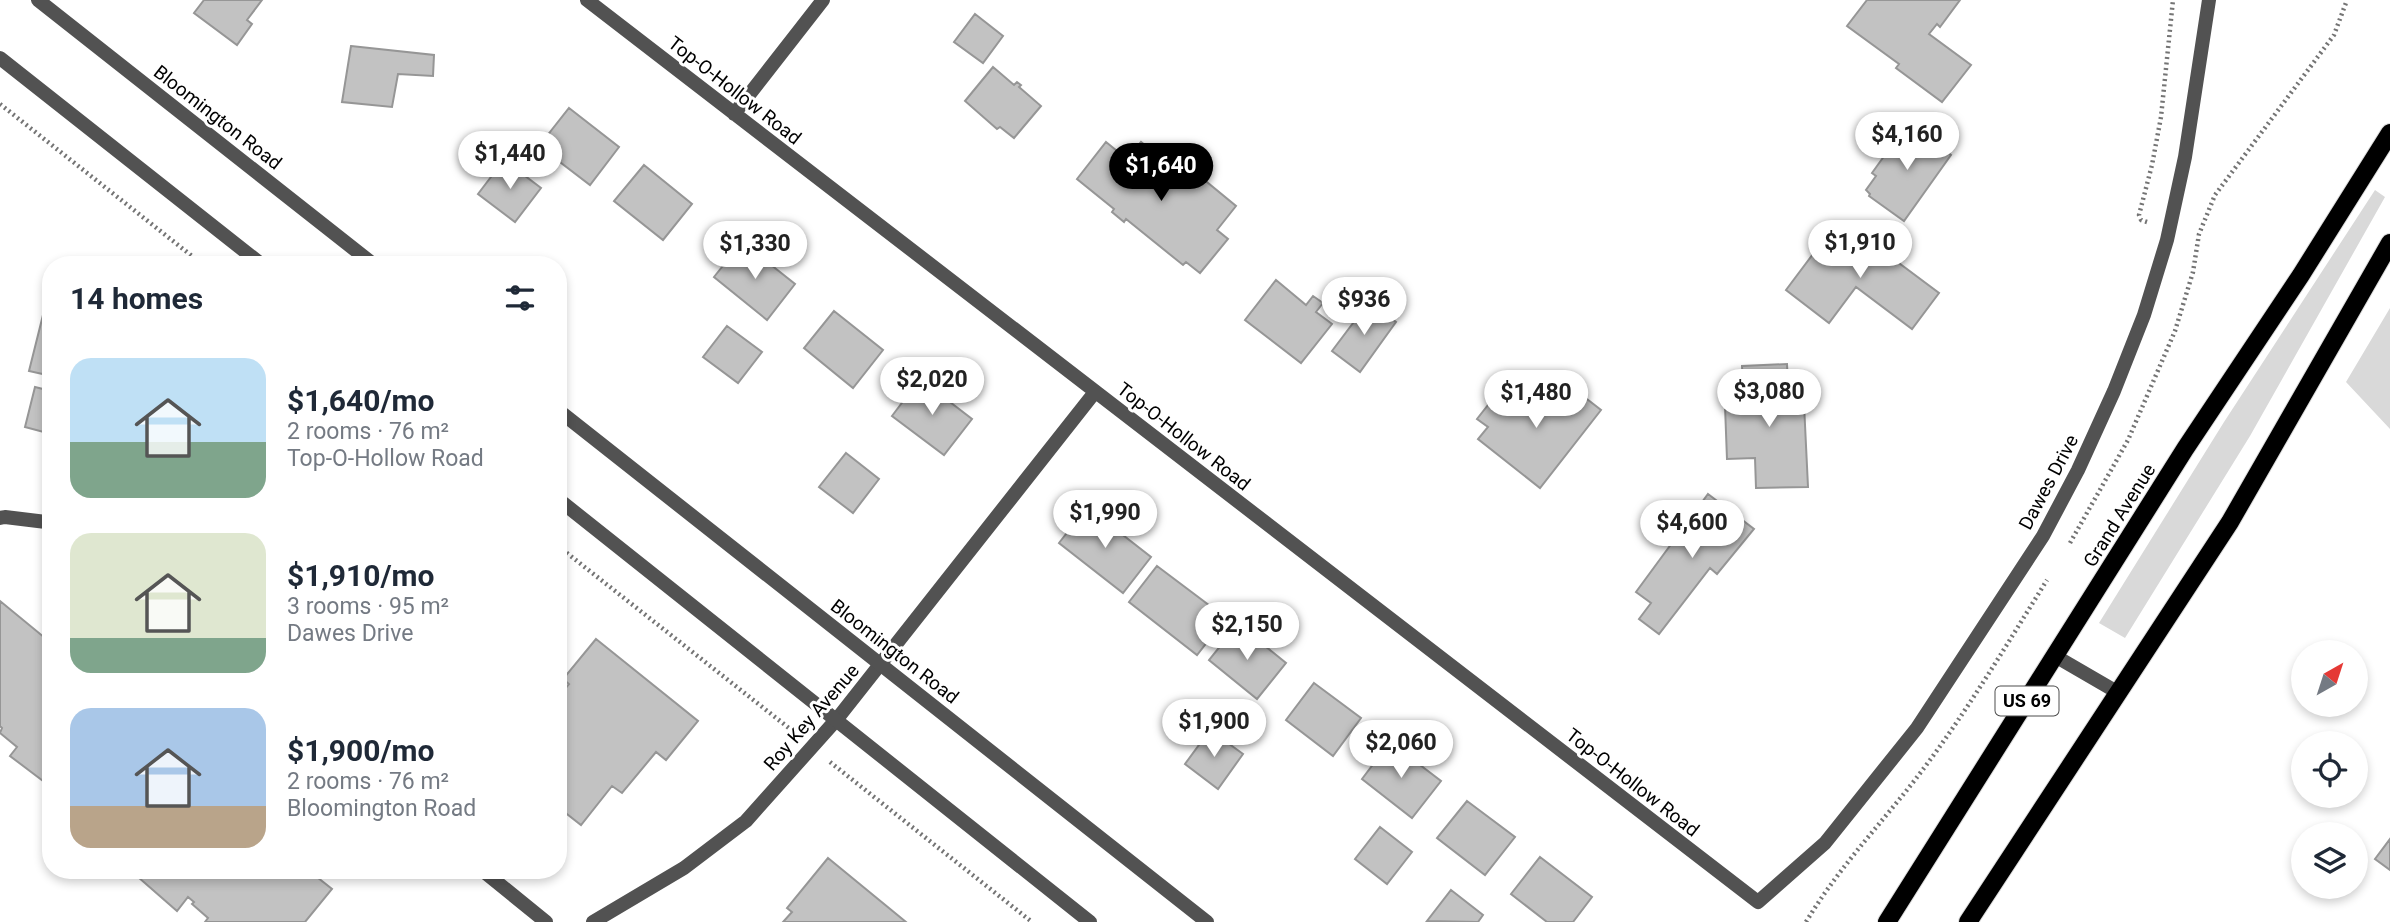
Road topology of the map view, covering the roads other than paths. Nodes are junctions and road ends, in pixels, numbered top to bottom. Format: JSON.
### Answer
{"nodes":[{"id":1,"x":38,"y":0,"type":"edge"},
{"id":2,"x":587,"y":0,"type":"edge"},
{"id":3,"x":822,"y":0,"type":"edge"},
{"id":4,"x":2209,"y":0,"type":"edge"},
{"id":5,"x":0,"y":58,"type":"edge"},
{"id":6,"x":734,"y":114,"type":"junction"},
{"id":7,"x":2390,"y":134,"type":"edge"},
{"id":8,"x":2390,"y":243,"type":"edge"},
{"id":9,"x":251,"y":256,"type":"edge"},
{"id":10,"x":363,"y":256,"type":"edge"},
{"id":11,"x":1095,"y":392,"type":"junction"},
{"id":12,"x":567,"y":417,"type":"edge"},
{"id":13,"x":567,"y":506,"type":"edge"},
{"id":14,"x":0,"y":518,"type":"edge"},
{"id":15,"x":42,"y":523,"type":"edge"},
{"id":16,"x":2055,"y":656,"type":"junction"},
{"id":17,"x":881,"y":664,"type":"junction"},
{"id":18,"x":2117,"y":692,"type":"junction"},
{"id":19,"x":837,"y":719,"type":"junction"},
{"id":20,"x":493,"y":879,"type":"edge"},
{"id":21,"x":1758,"y":902,"type":"joint"},
{"id":22,"x":546,"y":922,"type":"edge"},
{"id":23,"x":593,"y":922,"type":"edge"},
{"id":24,"x":1090,"y":922,"type":"edge"},
{"id":25,"x":1208,"y":922,"type":"edge"},
{"id":26,"x":1886,"y":922,"type":"edge"},
{"id":27,"x":1968,"y":922,"type":"edge"}],
"edges":[{"from":1,"to":10,"type":"street","name":"Bloomington Road"},
{"from":2,"to":6,"type":"street","name":"Top-O-Hollow Road"},
{"from":3,"to":6,"type":"street"},
{"from":4,"to":21,"type":"street","name":"Dawes Drive"},
{"from":5,"to":9,"type":"street"},
{"from":6,"to":11,"type":"street","name":"Top-O-Hollow Road"},
{"from":7,"to":16,"type":"main road","name":"Grand Avenue","number":"US 69"},
{"from":8,"to":18,"type":"main road"},
{"from":11,"to":17,"type":"street","name":"Roy Key Avenue"},
{"from":11,"to":21,"type":"street","name":"Top-O-Hollow Road"},
{"from":12,"to":17,"type":"street","name":"Bloomington Road"},
{"from":13,"to":19,"type":"street"},
{"from":14,"to":15,"type":"street"},
{"from":16,"to":18,"type":"street"},
{"from":16,"to":26,"type":"main road","name":"Grand Avenue","number":"US 69"},
{"from":17,"to":19,"type":"street","name":"Roy Key Avenue"},
{"from":17,"to":25,"type":"street","name":"Bloomington Road"},
{"from":18,"to":27,"type":"main road"},
{"from":19,"to":23,"type":"street","name":"Roy Key Avenue"},
{"from":19,"to":24,"type":"street"},
{"from":20,"to":22,"type":"street"}]}
